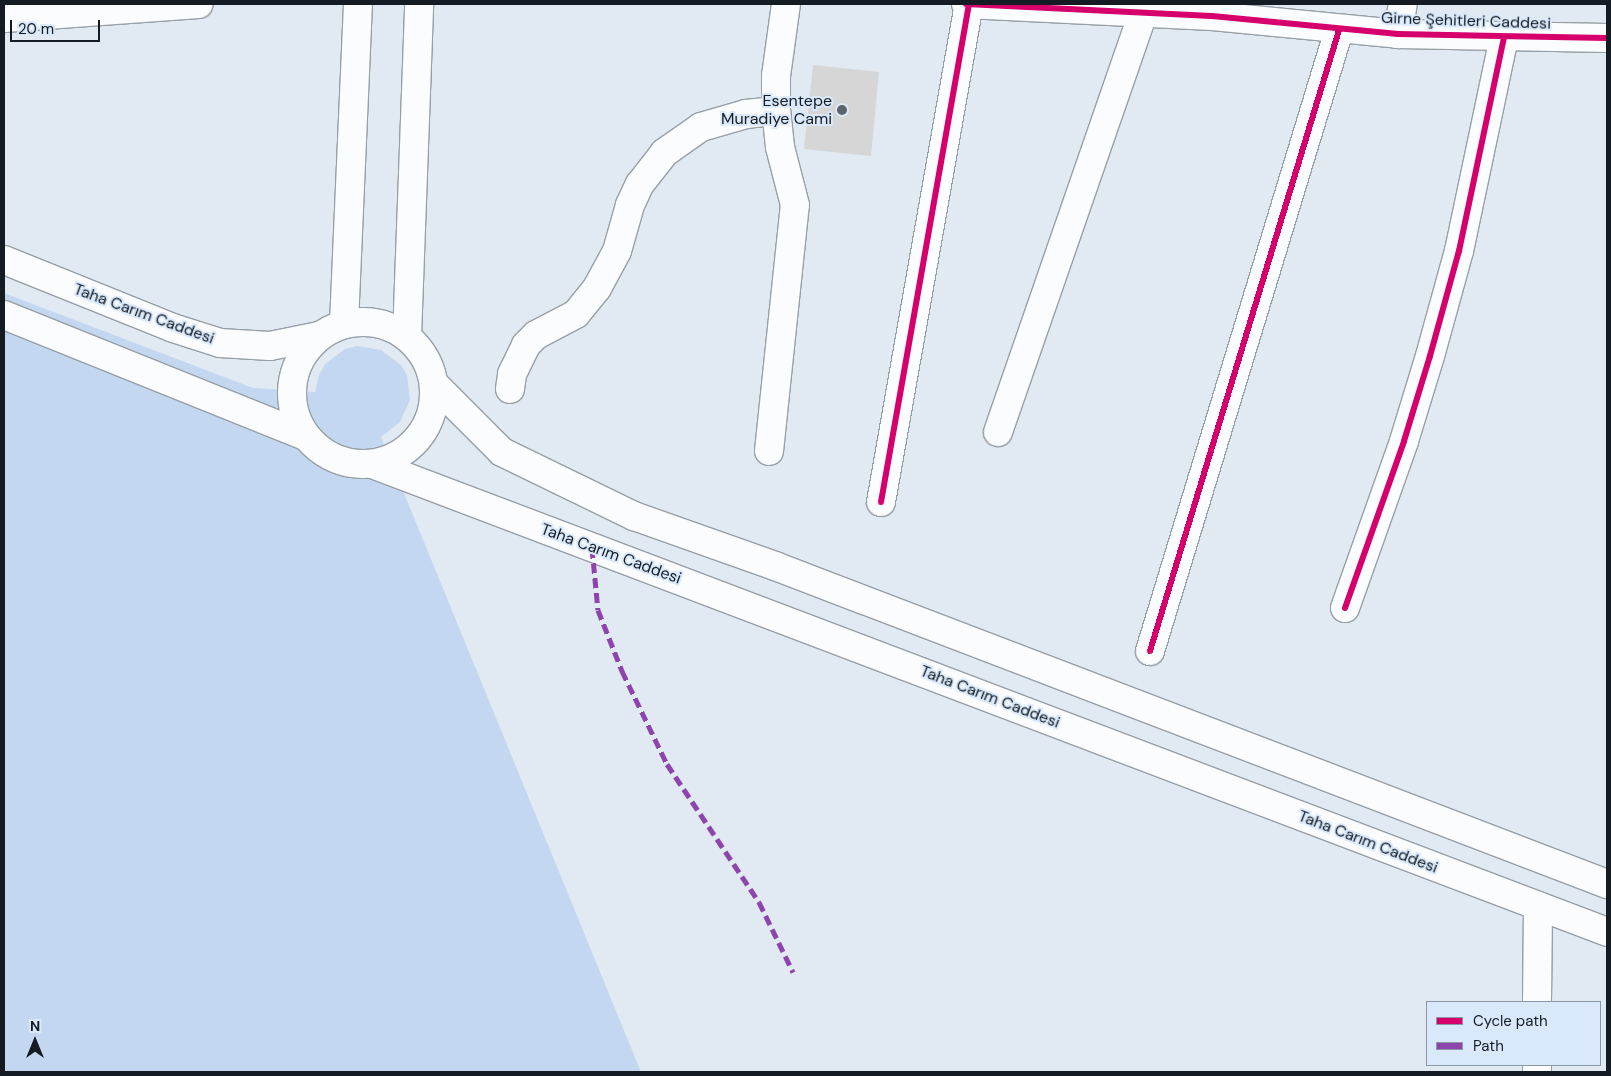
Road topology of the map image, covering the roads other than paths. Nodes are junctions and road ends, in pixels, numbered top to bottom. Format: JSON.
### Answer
{"nodes":[{"id":1,"x":198,"y":4,"type":"edge"},
{"id":2,"x":358,"y":4,"type":"edge"},
{"id":3,"x":418,"y":4,"type":"edge"},
{"id":4,"x":786,"y":4,"type":"edge"},
{"id":5,"x":967,"y":4,"type":"edge"},
{"id":6,"x":1403,"y":4,"type":"edge"},
{"id":7,"x":1116,"y":8,"type":"edge"},
{"id":8,"x":1143,"y":13,"type":"junction"},
{"id":9,"x":4,"y":18,"type":"edge"},
{"id":10,"x":1339,"y":30,"type":"junction"},
{"id":11,"x":1398,"y":34,"type":"junction"},
{"id":12,"x":1504,"y":38,"type":"junction"},
{"id":13,"x":1607,"y":38,"type":"edge"},
{"id":14,"x":776,"y":111,"type":"junction"},
{"id":15,"x":4,"y":260,"type":"edge"},
{"id":16,"x":4,"y":315,"type":"edge"},
{"id":17,"x":344,"y":324,"type":"junction"},
{"id":18,"x":319,"y":336,"type":"junction"},
{"id":19,"x":407,"y":336,"type":"junction"},
{"id":20,"x":434,"y":384,"type":"junction"},
{"id":21,"x":510,"y":389,"type":"dead end"},
{"id":22,"x":998,"y":432,"type":"dead end"},
{"id":23,"x":305,"y":436,"type":"junction"},
{"id":24,"x":769,"y":450,"type":"dead end"},
{"id":25,"x":372,"y":464,"type":"junction"},
{"id":26,"x":881,"y":502,"type":"dead end"},
{"id":27,"x":1345,"y":608,"type":"dead end"},
{"id":28,"x":1150,"y":650,"type":"dead end"},
{"id":29,"x":1607,"y":884,"type":"edge"},
{"id":30,"x":1538,"y":906,"type":"junction"},
{"id":31,"x":1607,"y":932,"type":"edge"},
{"id":32,"x":1537,"y":1001,"type":"edge"}],
"edges":[{"from":1,"to":9,"type":"street"},
{"from":2,"to":17,"type":"street"},
{"from":3,"to":19,"type":"street"},
{"from":4,"to":14,"type":"street"},
{"from":5,"to":7,"type":"street","name":"Girne Şehitleri Caddesi"},
{"from":5,"to":26,"type":"street"},
{"from":6,"to":11,"type":"street"},
{"from":7,"to":8,"type":"street","name":"Girne Şehitleri Caddesi"},
{"from":8,"to":10,"type":"street","name":"Girne Şehitleri Caddesi"},
{"from":8,"to":22,"type":"street"},
{"from":10,"to":11,"type":"street","name":"Girne Şehitleri Caddesi"},
{"from":10,"to":28,"type":"street"},
{"from":11,"to":12,"type":"street","name":"Girne Şehitleri Caddesi"},
{"from":12,"to":13,"type":"street","name":"Girne Şehitleri Caddesi"},
{"from":12,"to":27,"type":"street"},
{"from":14,"to":21,"type":"street"},
{"from":14,"to":24,"type":"street"},
{"from":15,"to":18,"type":"street","name":"Taha Carım Caddesi"},
{"from":16,"to":23,"type":"street"},
{"from":17,"to":18,"type":"street"},
{"from":17,"to":19,"type":"street"},
{"from":18,"to":23,"type":"street"},
{"from":19,"to":20,"type":"street"},
{"from":20,"to":25,"type":"street"},
{"from":20,"to":29,"type":"street"},
{"from":23,"to":25,"type":"street"},
{"from":25,"to":30,"type":"street","name":"Taha Carım Caddesi"},
{"from":30,"to":31,"type":"street","name":"Taha Carım Caddesi"},
{"from":30,"to":32,"type":"street"}]}
